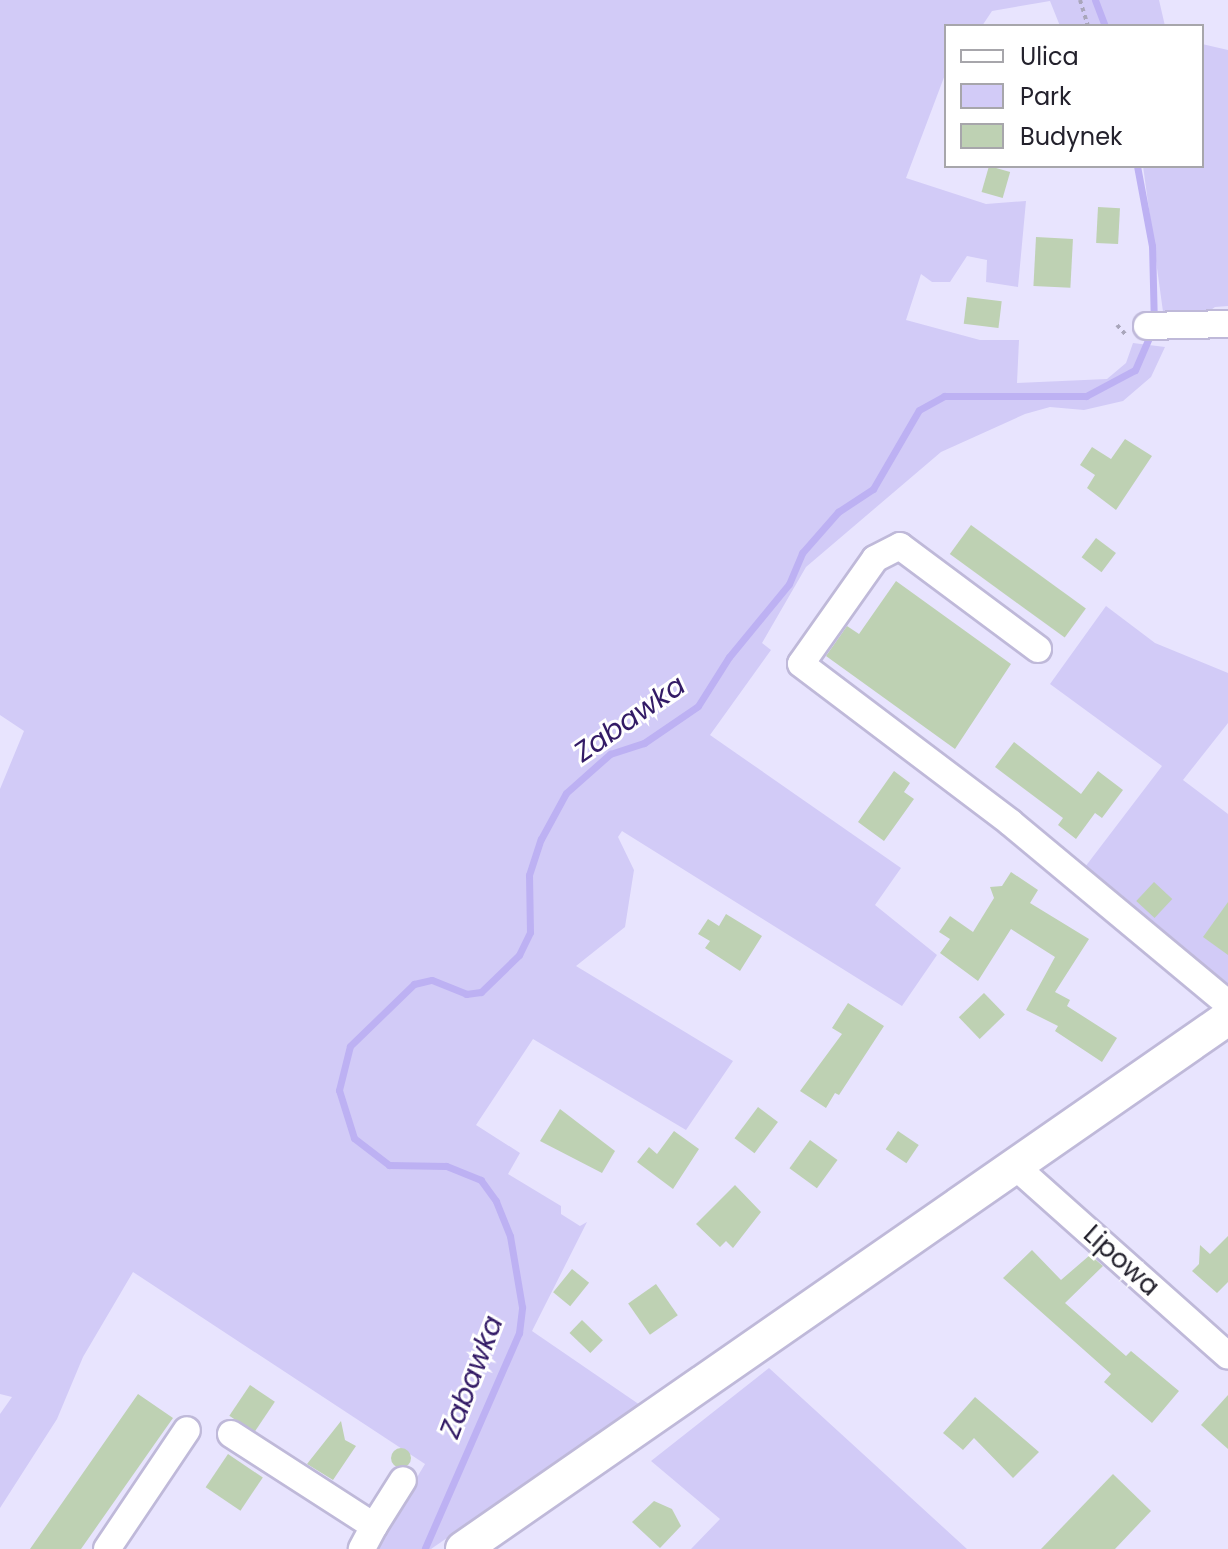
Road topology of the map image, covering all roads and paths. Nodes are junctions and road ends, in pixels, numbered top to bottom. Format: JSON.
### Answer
{"nodes":[{"id":1,"x":1080,"y":0,"type":"edge"},
{"id":2,"x":1087,"y":24,"type":"edge"},
{"id":3,"x":1228,"y":324,"type":"edge"},
{"id":4,"x":1117,"y":325,"type":"dead end"},
{"id":5,"x":1144,"y":329,"type":"joint"},
{"id":6,"x":1038,"y":649,"type":"dead end"},
{"id":7,"x":1228,"y":1004,"type":"edge"},
{"id":8,"x":1228,"y":1018,"type":"edge"},
{"id":9,"x":1015,"y":1166,"type":"junction"},
{"id":10,"x":1228,"y":1356,"type":"edge"},
{"id":11,"x":187,"y":1430,"type":"dead end"},
{"id":12,"x":231,"y":1434,"type":"dead end"},
{"id":13,"x":403,"y":1480,"type":"dead end"},
{"id":14,"x":368,"y":1538,"type":"edge"},
{"id":15,"x":107,"y":1549,"type":"edge"},
{"id":16,"x":463,"y":1549,"type":"edge"}],
"edges":[{"from":1,"to":2,"type":"path"},
{"from":3,"to":5,"type":"street"},
{"from":4,"to":5,"type":"path"},
{"from":6,"to":7,"type":"street"},
{"from":8,"to":9,"type":"main road"},
{"from":9,"to":10,"type":"street","name":"Lipowa"},
{"from":9,"to":16,"type":"main road"},
{"from":11,"to":15,"type":"street"},
{"from":12,"to":14,"type":"street"},
{"from":13,"to":14,"type":"street"}]}
